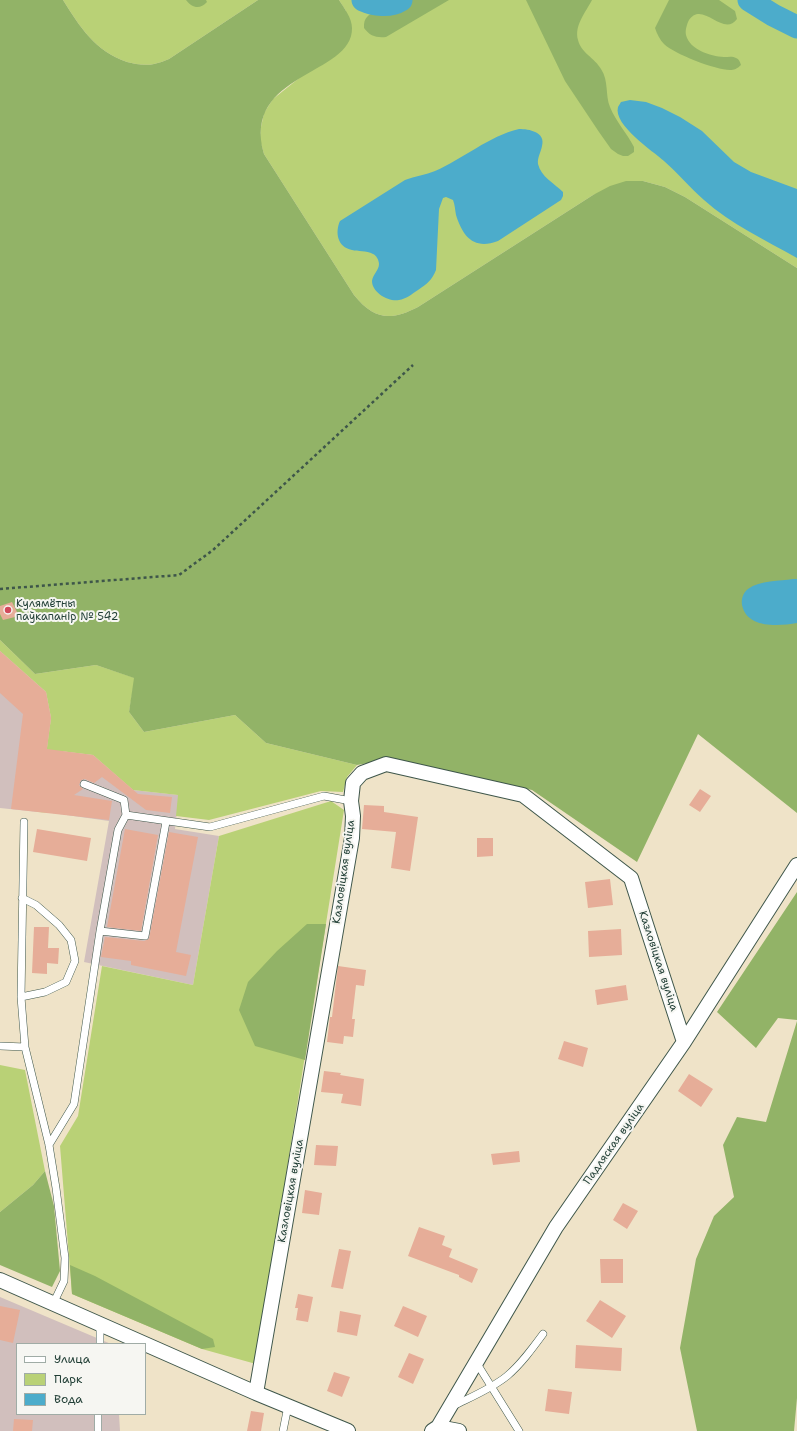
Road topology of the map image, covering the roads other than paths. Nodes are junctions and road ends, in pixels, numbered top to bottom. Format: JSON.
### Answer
{"nodes":[{"id":1,"x":84,"y":784,"type":"dead end"},
{"id":2,"x":352,"y":801,"type":"junction"},
{"id":3,"x":126,"y":815,"type":"junction"},
{"id":4,"x":24,"y":822,"type":"dead end"},
{"id":5,"x":166,"y":822,"type":"junction"},
{"id":6,"x":797,"y":865,"type":"edge"},
{"id":7,"x":22,"y":898,"type":"junction"},
{"id":8,"x":100,"y":931,"type":"junction"},
{"id":9,"x":21,"y":997,"type":"junction"},
{"id":10,"x":684,"y":1042,"type":"junction"},
{"id":11,"x":0,"y":1046,"type":"edge"},
{"id":12,"x":26,"y":1047,"type":"junction"},
{"id":13,"x":49,"y":1145,"type":"junction"},
{"id":14,"x":0,"y":1280,"type":"edge"},
{"id":15,"x":54,"y":1304,"type":"junction"},
{"id":16,"x":100,"y":1324,"type":"junction"},
{"id":17,"x":543,"y":1334,"type":"dead end"},
{"id":18,"x":100,"y":1343,"type":"edge"},
{"id":19,"x":143,"y":1343,"type":"edge"},
{"id":20,"x":146,"y":1344,"type":"edge"},
{"id":21,"x":476,"y":1362,"type":"junction"},
{"id":22,"x":491,"y":1387,"type":"junction"},
{"id":23,"x":256,"y":1393,"type":"junction"},
{"id":24,"x":288,"y":1406,"type":"junction"},
{"id":25,"x":450,"y":1407,"type":"junction"},
{"id":26,"x":98,"y":1415,"type":"edge"},
{"id":27,"x":435,"y":1429,"type":"edge"},
{"id":28,"x":98,"y":1431,"type":"edge"},
{"id":29,"x":284,"y":1431,"type":"edge"},
{"id":30,"x":348,"y":1431,"type":"edge"},
{"id":31,"x":459,"y":1431,"type":"edge"},
{"id":32,"x":519,"y":1431,"type":"edge"}],
"edges":[{"from":1,"to":3,"type":"lane"},
{"from":2,"to":5,"type":"lane"},
{"from":2,"to":10,"type":"street","name":"Казловіцкая вуліца"},
{"from":2,"to":23,"type":"street","name":"Казловіцкая вуліца"},
{"from":3,"to":5,"type":"lane"},
{"from":3,"to":8,"type":"lane"},
{"from":4,"to":7,"type":"lane"},
{"from":5,"to":8,"type":"lane"},
{"from":6,"to":10,"type":"street","name":"Падляская вуліца"},
{"from":7,"to":9,"type":"lane"},
{"from":7,"to":9,"type":"lane"},
{"from":8,"to":13,"type":"lane"},
{"from":9,"to":12,"type":"lane"},
{"from":10,"to":21,"type":"street","name":"Падляская вуліца"},
{"from":11,"to":12,"type":"lane"},
{"from":12,"to":13,"type":"lane"},
{"from":13,"to":15,"type":"lane"},
{"from":14,"to":15,"type":"street"},
{"from":15,"to":16,"type":"street"},
{"from":16,"to":18,"type":"lane"},
{"from":16,"to":19,"type":"street"},
{"from":17,"to":22,"type":"lane"},
{"from":20,"to":23,"type":"street"},
{"from":21,"to":22,"type":"lane"},
{"from":21,"to":25,"type":"street","name":"Падляская вуліца"},
{"from":22,"to":25,"type":"lane"},
{"from":22,"to":32,"type":"lane"},
{"from":23,"to":24,"type":"street"},
{"from":24,"to":29,"type":"lane"},
{"from":24,"to":30,"type":"street"},
{"from":25,"to":27,"type":"street","name":"Падляская вуліца"},
{"from":26,"to":28,"type":"lane"},
{"from":27,"to":31,"type":"street"}]}
